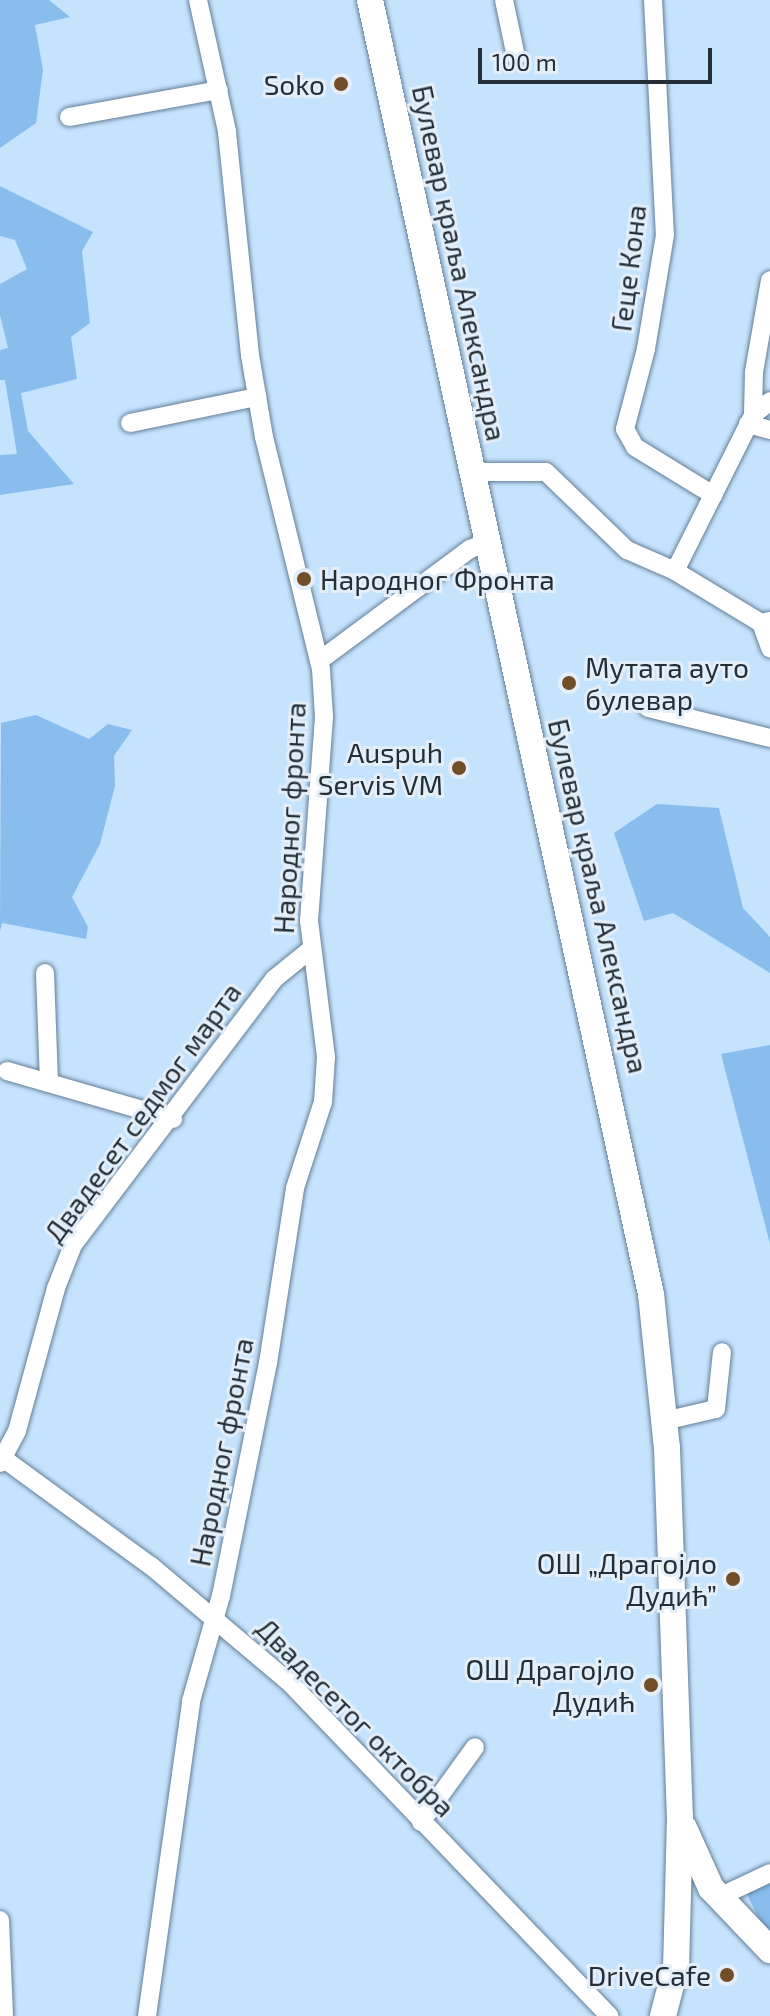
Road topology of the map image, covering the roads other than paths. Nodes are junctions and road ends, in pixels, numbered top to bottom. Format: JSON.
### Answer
{"nodes":[{"id":1,"x":198,"y":0,"type":"edge"},
{"id":2,"x":370,"y":0,"type":"edge"},
{"id":3,"x":504,"y":0,"type":"edge"},
{"id":4,"x":653,"y":0,"type":"edge"},
{"id":5,"x":516,"y":57,"type":"dead end"},
{"id":6,"x":219,"y":90,"type":"junction"},
{"id":7,"x":69,"y":117,"type":"dead end"},
{"id":8,"x":770,"y":280,"type":"edge"},
{"id":9,"x":257,"y":397,"type":"junction"},
{"id":10,"x":770,"y":401,"type":"edge"},
{"id":11,"x":750,"y":419,"type":"junction"},
{"id":12,"x":130,"y":423,"type":"dead end"},
{"id":13,"x":770,"y":430,"type":"edge"},
{"id":14,"x":472,"y":472,"type":"junction"},
{"id":15,"x":713,"y":495,"type":"junction"},
{"id":16,"x":488,"y":542,"type":"junction"},
{"id":17,"x":675,"y":571,"type":"junction"},
{"id":18,"x":765,"y":622,"type":"edge"},
{"id":19,"x":770,"y":648,"type":"edge"},
{"id":20,"x":319,"y":661,"type":"junction"},
{"id":21,"x":648,"y":708,"type":"dead end"},
{"id":22,"x":770,"y":738,"type":"edge"},
{"id":23,"x":311,"y":949,"type":"junction"},
{"id":24,"x":45,"y":973,"type":"dead end"},
{"id":25,"x":7,"y":1071,"type":"dead end"},
{"id":26,"x":49,"y":1083,"type":"junction"},
{"id":27,"x":173,"y":1119,"type":"junction"},
{"id":28,"x":722,"y":1352,"type":"dead end"},
{"id":29,"x":664,"y":1421,"type":"junction"},
{"id":30,"x":1,"y":1459,"type":"edge"},
{"id":31,"x":216,"y":1618,"type":"junction"},
{"id":32,"x":475,"y":1747,"type":"dead end"},
{"id":33,"x":680,"y":1817,"type":"junction"},
{"id":34,"x":421,"y":1822,"type":"junction"},
{"id":35,"x":770,"y":1873,"type":"edge"},
{"id":36,"x":715,"y":1892,"type":"junction"},
{"id":37,"x":677,"y":1904,"type":"junction"},
{"id":38,"x":0,"y":1920,"type":"edge"},
{"id":39,"x":770,"y":1950,"type":"edge"},
{"id":40,"x":664,"y":2015,"type":"edge"},
{"id":41,"x":4,"y":2016,"type":"edge"},
{"id":42,"x":147,"y":2016,"type":"edge"},
{"id":43,"x":609,"y":2016,"type":"edge"}],
"edges":[{"from":1,"to":6,"type":"street","name":"Народног фронта"},
{"from":2,"to":14,"type":"main road","name":"Булевар краља Александра"},
{"from":3,"to":5,"type":"street"},
{"from":4,"to":15,"type":"street","name":"Геце Кона"},
{"from":6,"to":7,"type":"street"},
{"from":6,"to":9,"type":"street","name":"Народног фронта"},
{"from":8,"to":11,"type":"street"},
{"from":9,"to":12,"type":"street"},
{"from":9,"to":20,"type":"street","name":"Народног фронта"},
{"from":10,"to":11,"type":"street"},
{"from":11,"to":13,"type":"street"},
{"from":11,"to":15,"type":"street"},
{"from":14,"to":16,"type":"main road","name":"Булевар краља Александра"},
{"from":14,"to":17,"type":"street"},
{"from":15,"to":17,"type":"street"},
{"from":16,"to":20,"type":"street"},
{"from":16,"to":29,"type":"main road","name":"Булевар краља Александра"},
{"from":17,"to":18,"type":"street"},
{"from":18,"to":19,"type":"street"},
{"from":20,"to":23,"type":"street","name":"Народног фронта"},
{"from":21,"to":22,"type":"street"},
{"from":23,"to":27,"type":"street","name":"Двадесет седмог марта"},
{"from":23,"to":31,"type":"street","name":"Народног фронта"},
{"from":24,"to":26,"type":"street"},
{"from":25,"to":26,"type":"street"},
{"from":26,"to":27,"type":"street"},
{"from":27,"to":30,"type":"street","name":"Двадесет седмог марта"},
{"from":28,"to":29,"type":"street"},
{"from":29,"to":33,"type":"main road","name":"Булевар краља Александра"},
{"from":30,"to":31,"type":"street","name":"Двадесетог октобра"},
{"from":31,"to":34,"type":"street","name":"Двадесетог октобра"},
{"from":31,"to":42,"type":"street","name":"Народног фронта"},
{"from":32,"to":34,"type":"street"},
{"from":33,"to":36,"type":"main road","name":"Булевар краља Александра"},
{"from":33,"to":37,"type":"main road","name":"Булевар краља Александра"},
{"from":34,"to":43,"type":"street","name":"Двадесетог октобра"},
{"from":35,"to":36,"type":"street"},
{"from":36,"to":37,"type":"main road"},
{"from":36,"to":39,"type":"main road","name":"Булевар краља Александра"},
{"from":37,"to":40,"type":"main road","name":"Булевар краља Александра"},
{"from":38,"to":41,"type":"street"}]}
